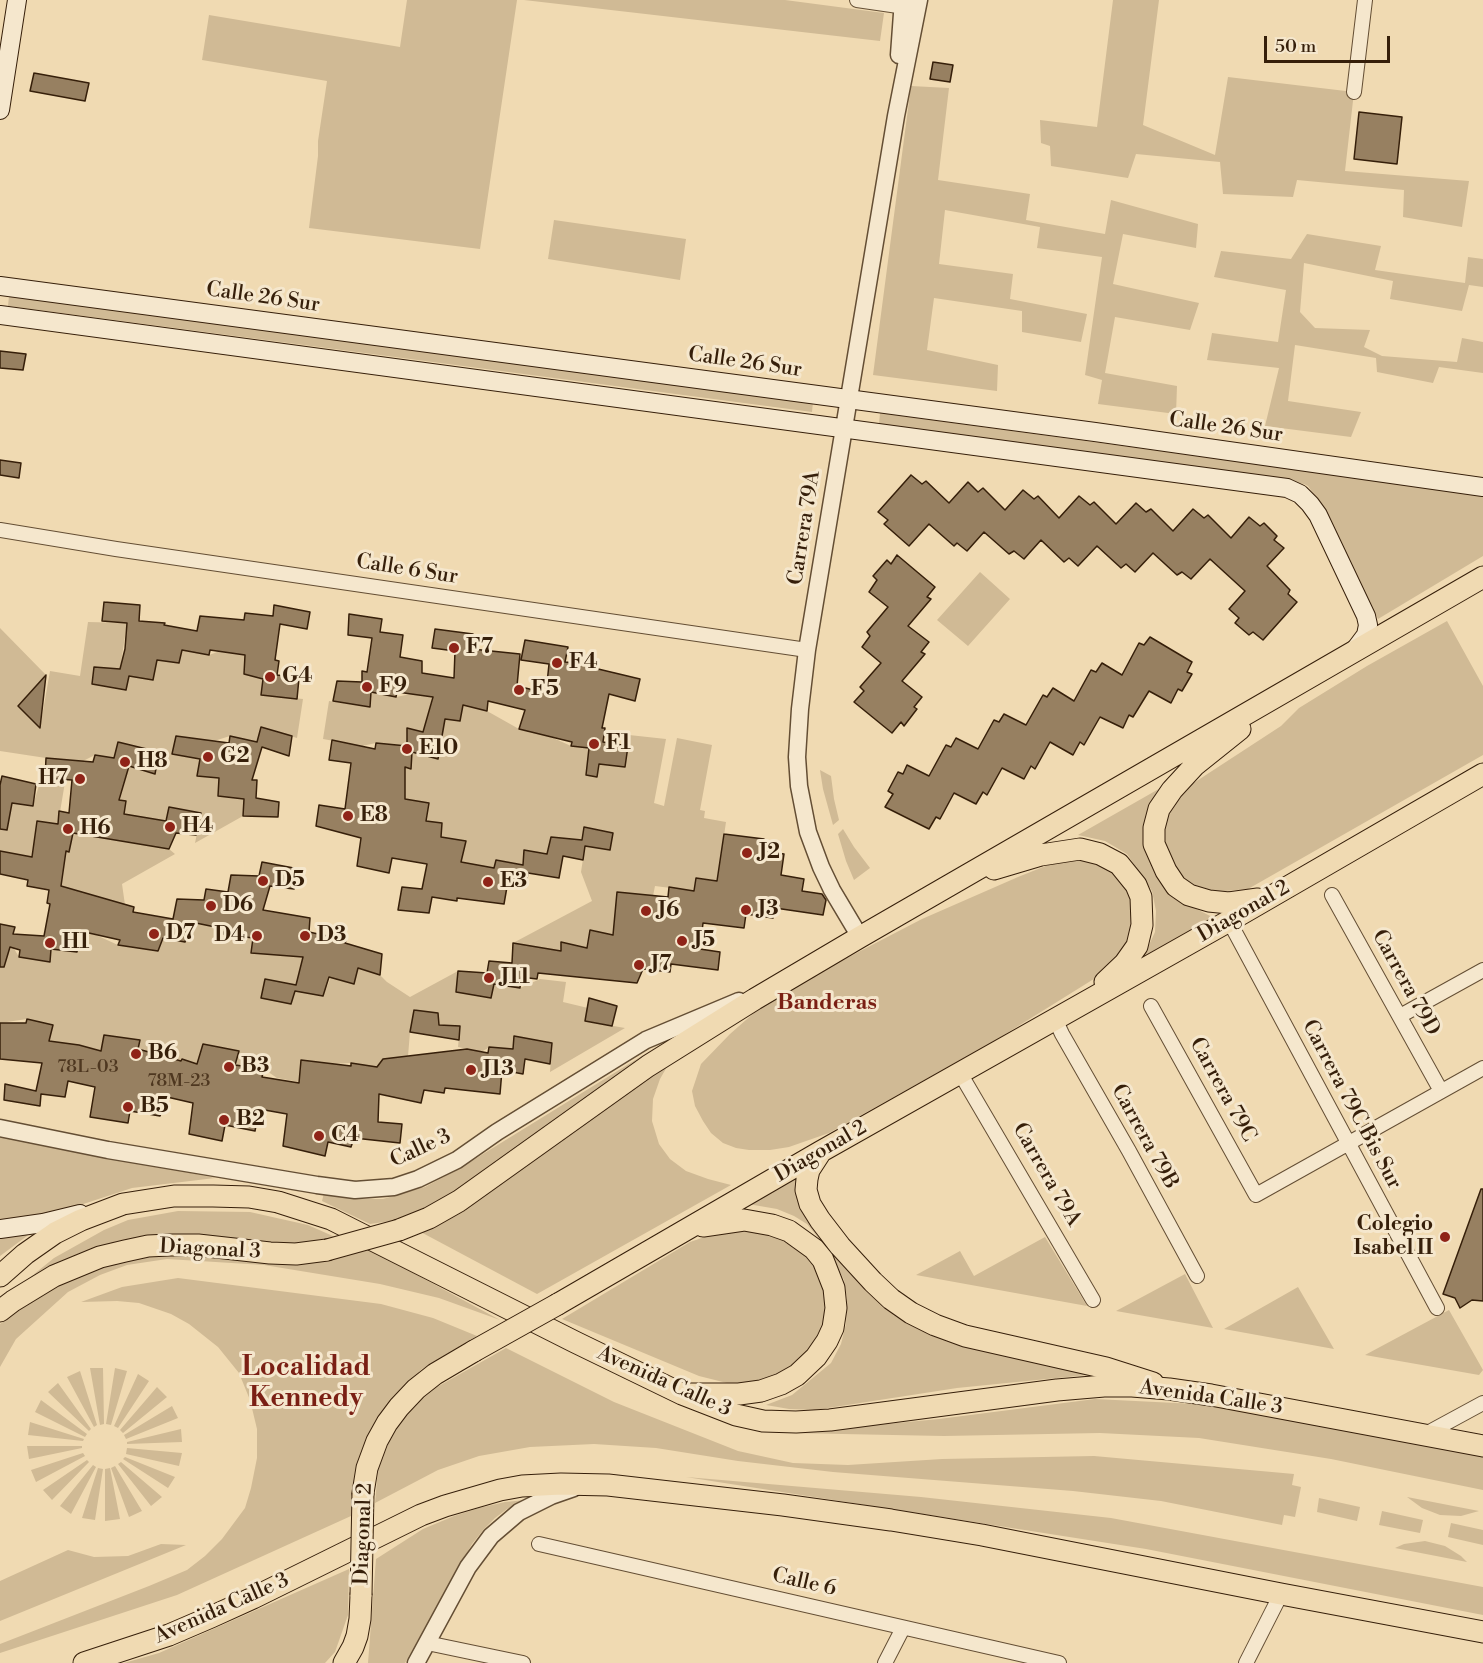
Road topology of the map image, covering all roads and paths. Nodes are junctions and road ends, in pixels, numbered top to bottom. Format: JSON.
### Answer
{"nodes":[{"id":1,"x":17,"y":0,"type":"edge"},
{"id":2,"x":857,"y":0,"type":"edge"},
{"id":3,"x":1365,"y":0,"type":"edge"},
{"id":4,"x":910,"y":4,"type":"edge"},
{"id":5,"x":1354,"y":92,"type":"dead end"},
{"id":6,"x":0,"y":110,"type":"edge"},
{"id":7,"x":0,"y":286,"type":"edge"},
{"id":8,"x":0,"y":315,"type":"edge"},
{"id":9,"x":849,"y":400,"type":"junction"},
{"id":10,"x":844,"y":428,"type":"junction"},
{"id":11,"x":1483,"y":487,"type":"edge"},
{"id":12,"x":0,"y":530,"type":"edge"},
{"id":13,"x":1482,"y":577,"type":"edge"},
{"id":14,"x":807,"y":650,"type":"junction"},
{"id":15,"x":1351,"y":654,"type":"junction"},
{"id":16,"x":1292,"y":687,"type":"junction"},
{"id":17,"x":1483,"y":774,"type":"edge"},
{"id":18,"x":946,"y":887,"type":"junction"},
{"id":19,"x":1332,"y":895,"type":"dead end"},
{"id":20,"x":1272,"y":896,"type":"junction"},
{"id":21,"x":1229,"y":921,"type":"junction"},
{"id":22,"x":860,"y":936,"type":"junction"},
{"id":23,"x":1483,"y":969,"type":"edge"},
{"id":24,"x":786,"y":980,"type":"junction"},
{"id":25,"x":1151,"y":1006,"type":"dead end"},
{"id":26,"x":1063,"y":1014,"type":"junction"},
{"id":27,"x":1400,"y":1016,"type":"junction"},
{"id":28,"x":1483,"y":1068,"type":"edge"},
{"id":29,"x":960,"y":1073,"type":"junction"},
{"id":30,"x":1442,"y":1091,"type":"junction"},
{"id":31,"x":0,"y":1128,"type":"edge"},
{"id":32,"x":1348,"y":1143,"type":"junction"},
{"id":33,"x":820,"y":1152,"type":"junction"},
{"id":34,"x":123,"y":1203,"type":"junction"},
{"id":35,"x":0,"y":1229,"type":"edge"},
{"id":36,"x":688,"y":1229,"type":"junction"},
{"id":37,"x":0,"y":1276,"type":"edge"},
{"id":38,"x":1197,"y":1276,"type":"dead end"},
{"id":39,"x":1093,"y":1300,"type":"dead end"},
{"id":40,"x":1437,"y":1308,"type":"dead end"},
{"id":41,"x":0,"y":1311,"type":"edge"},
{"id":42,"x":1169,"y":1389,"type":"junction"},
{"id":43,"x":682,"y":1394,"type":"junction"},
{"id":44,"x":1483,"y":1403,"type":"edge"},
{"id":45,"x":1424,"y":1435,"type":"junction"},
{"id":46,"x":1483,"y":1446,"type":"edge"},
{"id":47,"x":585,"y":1484,"type":"junction"},
{"id":48,"x":539,"y":1544,"type":"dead end"},
{"id":49,"x":1281,"y":1594,"type":"junction"},
{"id":50,"x":360,"y":1619,"type":"junction"},
{"id":51,"x":903,"y":1628,"type":"junction"},
{"id":52,"x":1483,"y":1632,"type":"edge"},
{"id":53,"x":427,"y":1643,"type":"junction"},
{"id":54,"x":84,"y":1663,"type":"edge"},
{"id":55,"x":344,"y":1663,"type":"edge"},
{"id":56,"x":358,"y":1663,"type":"edge"},
{"id":57,"x":416,"y":1663,"type":"edge"},
{"id":58,"x":523,"y":1663,"type":"edge"},
{"id":59,"x":885,"y":1663,"type":"edge"},
{"id":60,"x":1059,"y":1663,"type":"edge"},
{"id":61,"x":1246,"y":1663,"type":"edge"}],
"edges":[{"from":1,"to":6,"type":"main road"},
{"from":2,"to":4,"type":"street"},
{"from":3,"to":5,"type":"street"},
{"from":4,"to":9,"type":"street","name":"Carrera 79A"},
{"from":7,"to":9,"type":"main road","name":"Calle 26 Sur"},
{"from":8,"to":10,"type":"main road"},
{"from":9,"to":10,"type":"street","name":"Carrera 79A"},
{"from":9,"to":11,"type":"main road","name":"Calle 26 Sur"},
{"from":10,"to":14,"type":"street","name":"Carrera 79A"},
{"from":10,"to":15,"type":"main road"},
{"from":12,"to":14,"type":"street","name":"Calle 6 Sur"},
{"from":13,"to":15,"type":"main road"},
{"from":14,"to":22,"type":"street","name":"Carrera 79A"},
{"from":15,"to":16,"type":"main road"},
{"from":16,"to":18,"type":"main road"},
{"from":16,"to":20,"type":"main road"},
{"from":17,"to":20,"type":"main road","name":"Diagonal 2"},
{"from":18,"to":22,"type":"main road"},
{"from":18,"to":26,"type":"main road"},
{"from":19,"to":27,"type":"street","name":"Carrera 79D"},
{"from":20,"to":21,"type":"main road","name":"Diagonal 2"},
{"from":21,"to":26,"type":"main road","name":"Diagonal 2"},
{"from":21,"to":32,"type":"street","name":"Carrera 79C Bis Sur"},
{"from":22,"to":24,"type":"main road"},
{"from":23,"to":27,"type":"street"},
{"from":24,"to":31,"type":"street","name":"Calle 3"},
{"from":24,"to":41,"type":"main road","name":"Diagonal 3","bridge":true},
{"from":25,"to":32,"type":"street","name":"Carrera 79C"},
{"from":26,"to":29,"type":"main road","name":"Diagonal 2"},
{"from":26,"to":38,"type":"street","name":"Carrera 79B"},
{"from":27,"to":30,"type":"street","name":"Carrera 79D"},
{"from":28,"to":30,"type":"street"},
{"from":29,"to":33,"type":"main road","name":"Diagonal 2"},
{"from":29,"to":39,"type":"street","name":"Carrera 79A"},
{"from":30,"to":32,"type":"street"},
{"from":32,"to":40,"type":"street","name":"Carrera 79C Bis Sur"},
{"from":33,"to":36,"type":"main road","name":"Diagonal 2"},
{"from":33,"to":42,"type":"main road"},
{"from":34,"to":35,"type":"main road"},
{"from":34,"to":37,"type":"main road","name":"Avenida Calle 3"},
{"from":34,"to":43,"type":"main road","name":"Avenida Calle 3"},
{"from":36,"to":43,"type":"main road"},
{"from":36,"to":50,"type":"main road","name":"Diagonal 2","bridge":true},
{"from":42,"to":43,"type":"main road","name":"Avenida Calle 3"},
{"from":42,"to":45,"type":"main road","name":"Avenida Calle 3"},
{"from":44,"to":45,"type":"street"},
{"from":45,"to":46,"type":"main road","name":"Avenida Calle 3"},
{"from":47,"to":49,"type":"main road","name":"Avenida Calle 3"},
{"from":47,"to":53,"type":"street"},
{"from":47,"to":54,"type":"main road","name":"Avenida Calle 3"},
{"from":48,"to":51,"type":"street","name":"Calle 6"},
{"from":49,"to":52,"type":"main road","name":"Avenida Calle 3"},
{"from":49,"to":61,"type":"street"},
{"from":50,"to":55,"type":"main road","name":"Diagonal 2"},
{"from":50,"to":56,"type":"main road"},
{"from":51,"to":59,"type":"street"},
{"from":51,"to":60,"type":"street","name":"Calle 6"},
{"from":53,"to":57,"type":"street"},
{"from":53,"to":58,"type":"street"}]}
